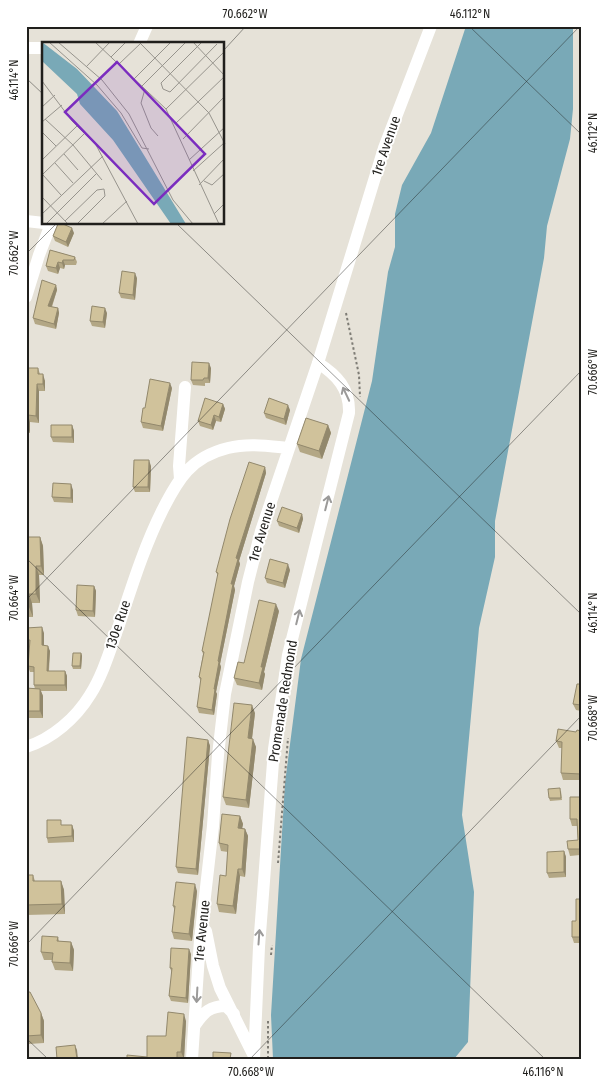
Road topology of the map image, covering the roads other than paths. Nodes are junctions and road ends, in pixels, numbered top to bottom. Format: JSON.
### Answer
{"nodes":[{"id":1,"x":147,"y":26,"type":"edge"},
{"id":2,"x":431,"y":26,"type":"edge"},
{"id":3,"x":140,"y":42,"type":"edge"},
{"id":4,"x":26,"y":48,"type":"edge"},
{"id":5,"x":42,"y":48,"type":"edge"},
{"id":6,"x":26,"y":221,"type":"edge"},
{"id":7,"x":42,"y":223,"type":"edge"},
{"id":8,"x":50,"y":225,"type":"edge"},
{"id":9,"x":26,"y":297,"type":"edge"},
{"id":10,"x":318,"y":363,"type":"junction"},
{"id":11,"x":185,"y":387,"type":"dead end"},
{"id":12,"x":289,"y":448,"type":"junction"},
{"id":13,"x":180,"y":480,"type":"junction"},
{"id":14,"x":26,"y":747,"type":"edge"},
{"id":15,"x":204,"y":912,"type":"junction"},
{"id":16,"x":234,"y":1014,"type":"junction"},
{"id":17,"x":196,"y":1025,"type":"junction"},
{"id":18,"x":254,"y":1058,"type":"edge"},
{"id":19,"x":192,"y":1059,"type":"edge"}],
"edges":[{"from":1,"to":3,"type":"street"},
{"from":2,"to":10,"type":"street","name":"1re Avenue"},
{"from":4,"to":5,"type":"street"},
{"from":6,"to":7,"type":"street"},
{"from":8,"to":9,"type":"street"},
{"from":10,"to":12,"type":"street","name":"1re Avenue"},
{"from":18,"to":10,"type":"street","name":"Promenade Redmond","one_way":true},
{"from":11,"to":13,"type":"street"},
{"from":12,"to":13,"type":"street","name":"130e Rue"},
{"from":12,"to":15,"type":"street","name":"1re Avenue"},
{"from":13,"to":14,"type":"street","name":"130e Rue"},
{"from":15,"to":16,"type":"street","name":"Promenade Redmond"},
{"from":15,"to":17,"type":"street","name":"1re Avenue","one_way":true},
{"from":16,"to":17,"type":"street"},
{"from":16,"to":18,"type":"street","name":"Promenade Redmond"},
{"from":17,"to":19,"type":"street","name":"1re Avenue"}]}
